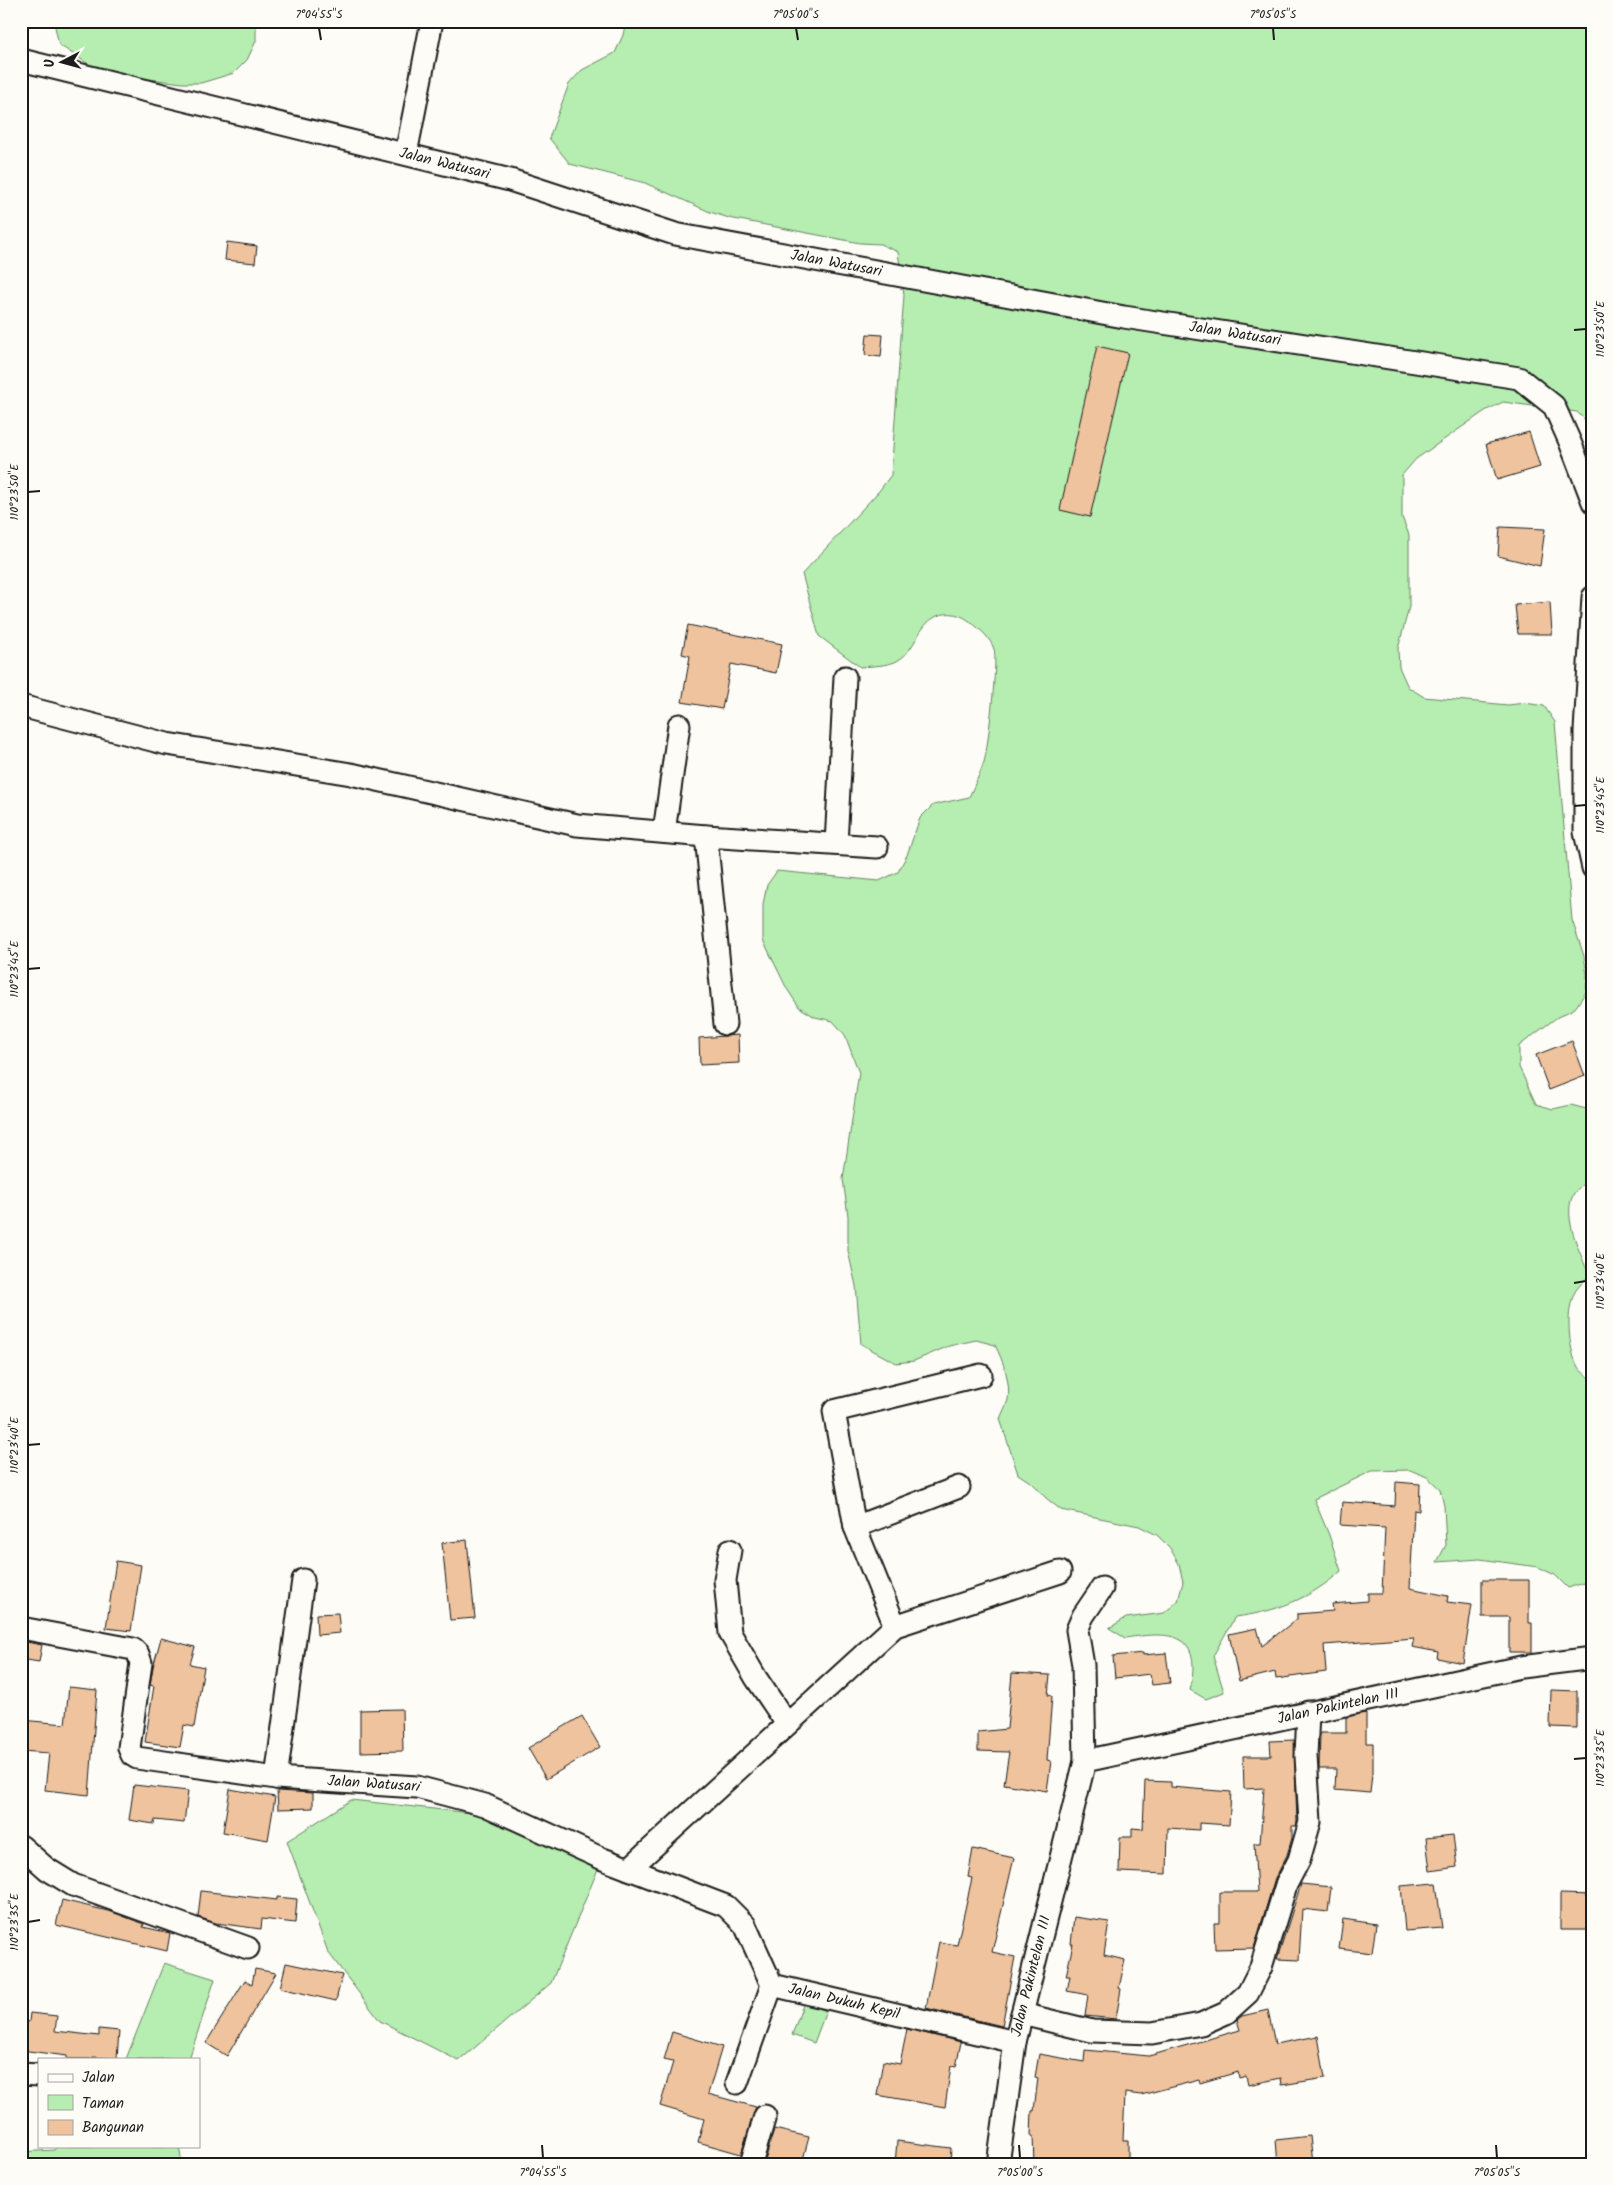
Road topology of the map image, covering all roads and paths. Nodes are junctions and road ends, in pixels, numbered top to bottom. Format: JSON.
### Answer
{"nodes":[{"id":1,"x":432,"y":21,"type":"edge"},
{"id":2,"x":21,"y":60,"type":"edge"},
{"id":3,"x":406,"y":154,"type":"junction"},
{"id":4,"x":1593,"y":502,"type":"edge"},
{"id":5,"x":1593,"y":596,"type":"edge"},
{"id":6,"x":845,"y":677,"type":"dead end"},
{"id":7,"x":21,"y":706,"type":"edge"},
{"id":8,"x":679,"y":725,"type":"dead end"},
{"id":9,"x":1589,"y":729,"type":"edge"},
{"id":10,"x":1589,"y":831,"type":"edge"},
{"id":11,"x":664,"y":832,"type":"junction"},
{"id":12,"x":706,"y":836,"type":"junction"},
{"id":13,"x":836,"y":844,"type":"junction"},
{"id":14,"x":877,"y":847,"type":"dead end"},
{"id":15,"x":1593,"y":868,"type":"edge"},
{"id":16,"x":725,"y":1024,"type":"dead end"},
{"id":17,"x":981,"y":1375,"type":"dead end"},
{"id":18,"x":960,"y":1487,"type":"dead end"},
{"id":19,"x":855,"y":1527,"type":"junction"},
{"id":20,"x":730,"y":1550,"type":"dead end"},
{"id":21,"x":1060,"y":1572,"type":"dead end"},
{"id":22,"x":303,"y":1580,"type":"dead end"},
{"id":23,"x":1102,"y":1588,"type":"dead end"},
{"id":24,"x":895,"y":1626,"type":"junction"},
{"id":25,"x":21,"y":1628,"type":"edge"},
{"id":26,"x":1593,"y":1658,"type":"edge"},
{"id":27,"x":1308,"y":1712,"type":"junction"},
{"id":28,"x":787,"y":1724,"type":"junction"},
{"id":29,"x":1085,"y":1761,"type":"junction"},
{"id":30,"x":276,"y":1778,"type":"junction"},
{"id":31,"x":21,"y":1846,"type":"edge"},
{"id":32,"x":629,"y":1869,"type":"junction"},
{"id":33,"x":248,"y":1948,"type":"dead end"},
{"id":34,"x":772,"y":1985,"type":"junction"},
{"id":35,"x":1022,"y":2014,"type":"junction"},
{"id":36,"x":1015,"y":2042,"type":"junction"},
{"id":37,"x":21,"y":2074,"type":"edge"},
{"id":38,"x":38,"y":2075,"type":"edge"},
{"id":39,"x":737,"y":2083,"type":"dead end"},
{"id":40,"x":765,"y":2116,"type":"dead end"},
{"id":41,"x":751,"y":2164,"type":"edge"},
{"id":42,"x":998,"y":2164,"type":"edge"}],
"edges":[{"from":1,"to":3,"type":"street"},
{"from":2,"to":3,"type":"street","name":"Jalan Watusari"},
{"from":3,"to":4,"type":"street","name":"Jalan Watusari"},
{"from":5,"to":9,"type":"street"},
{"from":6,"to":13,"type":"street"},
{"from":7,"to":11,"type":"street"},
{"from":8,"to":11,"type":"street"},
{"from":9,"to":10,"type":"street"},
{"from":10,"to":15,"type":"street"},
{"from":11,"to":12,"type":"street"},
{"from":12,"to":13,"type":"street"},
{"from":12,"to":16,"type":"street"},
{"from":13,"to":14,"type":"street"},
{"from":17,"to":19,"type":"street"},
{"from":18,"to":19,"type":"street"},
{"from":19,"to":24,"type":"street"},
{"from":20,"to":28,"type":"street"},
{"from":21,"to":24,"type":"street"},
{"from":22,"to":30,"type":"street"},
{"from":23,"to":29,"type":"street","name":"Jalan Pakintelan III"},
{"from":24,"to":28,"type":"street"},
{"from":25,"to":30,"type":"street","name":"Jalan Watusari"},
{"from":26,"to":27,"type":"street","name":"Jalan Pakintelan III"},
{"from":27,"to":29,"type":"street","name":"Jalan Pakintelan III"},
{"from":27,"to":35,"type":"street"},
{"from":28,"to":32,"type":"street"},
{"from":29,"to":35,"type":"street","name":"Jalan Pakintelan III"},
{"from":30,"to":32,"type":"street","name":"Jalan Watusari"},
{"from":31,"to":33,"type":"street"},
{"from":32,"to":34,"type":"street","name":"Jalan Watusari"},
{"from":34,"to":36,"type":"street","name":"Jalan Dukuh Kepil"},
{"from":34,"to":39,"type":"street","name":"Jalan Dukuh Kepil"},
{"from":35,"to":36,"type":"street","name":"Jalan Pakintelan III"},
{"from":36,"to":42,"type":"street","name":"Jalan Pakintelan III"},
{"from":37,"to":38,"type":"street"},
{"from":40,"to":41,"type":"street"}]}
